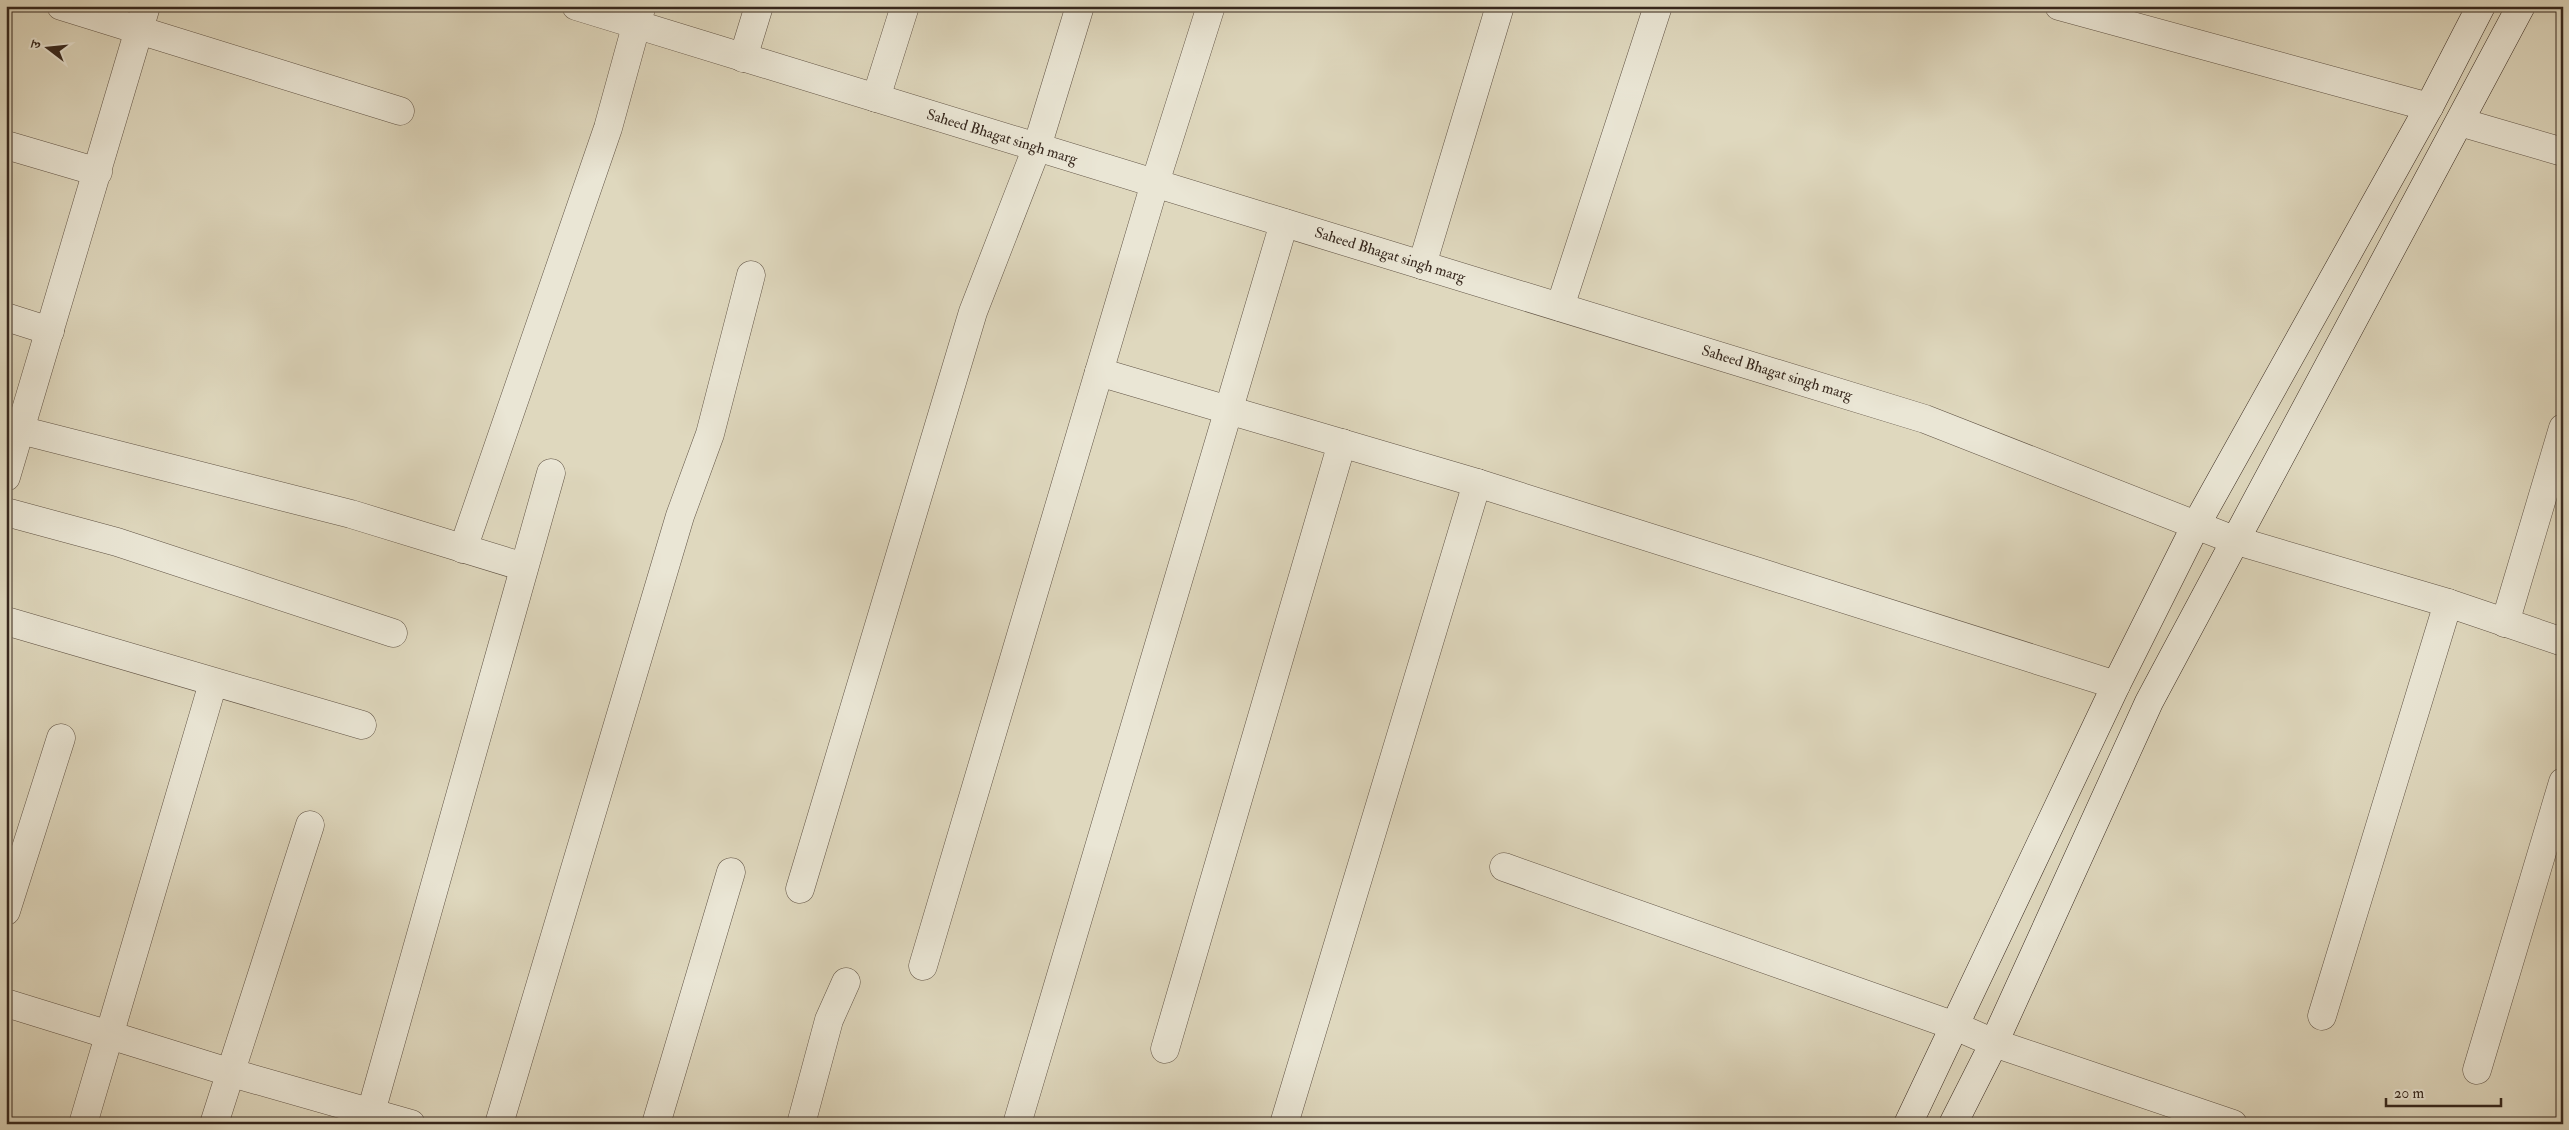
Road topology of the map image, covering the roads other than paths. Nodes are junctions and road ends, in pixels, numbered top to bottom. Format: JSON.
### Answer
{"nodes":[{"id":1,"x":61,"y":6,"type":"edge"},
{"id":2,"x":576,"y":6,"type":"edge"},
{"id":3,"x":759,"y":6,"type":"edge"},
{"id":4,"x":905,"y":6,"type":"edge"},
{"id":5,"x":1080,"y":6,"type":"edge"},
{"id":6,"x":1211,"y":6,"type":"edge"},
{"id":7,"x":1500,"y":6,"type":"edge"},
{"id":8,"x":1658,"y":6,"type":"edge"},
{"id":9,"x":2059,"y":6,"type":"edge"},
{"id":10,"x":2481,"y":6,"type":"edge"},
{"id":11,"x":2521,"y":6,"type":"edge"},
{"id":12,"x":638,"y":15,"type":"edge"},
{"id":13,"x":143,"y":18,"type":"edge"},
{"id":14,"x":743,"y":58,"type":"junction"},
{"id":15,"x":876,"y":98,"type":"junction"},
{"id":16,"x":2429,"y":107,"type":"junction"},
{"id":17,"x":400,"y":111,"type":"dead end"},
{"id":18,"x":2460,"y":122,"type":"junction"},
{"id":19,"x":6,"y":145,"type":"edge"},
{"id":20,"x":1037,"y":147,"type":"junction"},
{"id":21,"x":2563,"y":152,"type":"edge"},
{"id":22,"x":98,"y":172,"type":"junction"},
{"id":23,"x":1155,"y":183,"type":"junction"},
{"id":24,"x":1284,"y":223,"type":"junction"},
{"id":25,"x":1422,"y":265,"type":"junction"},
{"id":26,"x":751,"y":275,"type":"dead end"},
{"id":27,"x":1560,"y":307,"type":"junction"},
{"id":28,"x":6,"y":317,"type":"edge"},
{"id":29,"x":50,"y":331,"type":"junction"},
{"id":30,"x":1099,"y":372,"type":"junction"},
{"id":31,"x":1228,"y":410,"type":"junction"},
{"id":32,"x":2563,"y":428,"type":"edge"},
{"id":33,"x":20,"y":430,"type":"junction"},
{"id":34,"x":1342,"y":443,"type":"junction"},
{"id":35,"x":7,"y":469,"type":"edge"},
{"id":36,"x":551,"y":473,"type":"dead end"},
{"id":37,"x":1477,"y":483,"type":"junction"},
{"id":38,"x":6,"y":512,"type":"edge"},
{"id":39,"x":2196,"y":525,"type":"junction"},
{"id":40,"x":2234,"y":540,"type":"junction"},
{"id":41,"x":463,"y":549,"type":"junction"},
{"id":42,"x":524,"y":567,"type":"junction"},
{"id":43,"x":2448,"y":603,"type":"junction"},
{"id":44,"x":6,"y":622,"type":"edge"},
{"id":45,"x":2505,"y":623,"type":"junction"},
{"id":46,"x":393,"y":632,"type":"dead end"},
{"id":47,"x":2563,"y":642,"type":"edge"},
{"id":48,"x":213,"y":683,"type":"junction"},
{"id":49,"x":2116,"y":685,"type":"junction"},
{"id":50,"x":362,"y":725,"type":"dead end"},
{"id":51,"x":61,"y":738,"type":"dead end"},
{"id":52,"x":2563,"y":782,"type":"edge"},
{"id":53,"x":310,"y":825,"type":"dead end"},
{"id":54,"x":1504,"y":867,"type":"dead end"},
{"id":55,"x":732,"y":872,"type":"dead end"},
{"id":56,"x":800,"y":889,"type":"dead end"},
{"id":57,"x":6,"y":911,"type":"edge"},
{"id":58,"x":923,"y":966,"type":"dead end"},
{"id":59,"x":846,"y":982,"type":"dead end"},
{"id":60,"x":6,"y":1003,"type":"edge"},
{"id":61,"x":2322,"y":1016,"type":"dead end"},
{"id":62,"x":1955,"y":1026,"type":"junction"},
{"id":63,"x":109,"y":1034,"type":"junction"},
{"id":64,"x":1994,"y":1043,"type":"junction"},
{"id":65,"x":1165,"y":1049,"type":"dead end"},
{"id":66,"x":2477,"y":1070,"type":"dead end"},
{"id":67,"x":232,"y":1073,"type":"junction"},
{"id":68,"x":371,"y":1112,"type":"junction"},
{"id":69,"x":83,"y":1124,"type":"edge"},
{"id":70,"x":214,"y":1124,"type":"edge"},
{"id":71,"x":412,"y":1124,"type":"edge"},
{"id":72,"x":499,"y":1124,"type":"edge"},
{"id":73,"x":656,"y":1124,"type":"edge"},
{"id":74,"x":801,"y":1124,"type":"edge"},
{"id":75,"x":1018,"y":1124,"type":"edge"},
{"id":76,"x":1284,"y":1124,"type":"edge"},
{"id":77,"x":1908,"y":1124,"type":"edge"},
{"id":78,"x":1953,"y":1124,"type":"edge"},
{"id":79,"x":2233,"y":1124,"type":"edge"}],
"edges":[{"from":1,"to":13,"type":"street"},
{"from":2,"to":12,"type":"street","name":"Saheed Bhagat singh marg"},
{"from":3,"to":14,"type":"street"},
{"from":4,"to":15,"type":"street"},
{"from":5,"to":20,"type":"street"},
{"from":6,"to":23,"type":"street"},
{"from":7,"to":25,"type":"street"},
{"from":8,"to":27,"type":"street"},
{"from":9,"to":16,"type":"street"},
{"from":10,"to":16,"type":"street"},
{"from":11,"to":18,"type":"street"},
{"from":12,"to":14,"type":"street","name":"Saheed Bhagat singh marg"},
{"from":12,"to":41,"type":"street"},
{"from":13,"to":17,"type":"street"},
{"from":13,"to":22,"type":"street"},
{"from":14,"to":15,"type":"street","name":"Saheed Bhagat singh marg"},
{"from":15,"to":20,"type":"street","name":"Saheed Bhagat singh marg"},
{"from":16,"to":39,"type":"street"},
{"from":18,"to":21,"type":"street"},
{"from":18,"to":40,"type":"street"},
{"from":19,"to":22,"type":"street"},
{"from":20,"to":23,"type":"street","name":"Saheed Bhagat singh marg"},
{"from":20,"to":56,"type":"street"},
{"from":22,"to":29,"type":"street"},
{"from":23,"to":24,"type":"street","name":"Saheed Bhagat singh marg"},
{"from":23,"to":30,"type":"street"},
{"from":24,"to":25,"type":"street","name":"Saheed Bhagat singh marg"},
{"from":24,"to":31,"type":"street"},
{"from":25,"to":27,"type":"street","name":"Saheed Bhagat singh marg"},
{"from":26,"to":72,"type":"street"},
{"from":27,"to":39,"type":"street","name":"Saheed Bhagat singh marg"},
{"from":28,"to":29,"type":"street"},
{"from":29,"to":33,"type":"street"},
{"from":30,"to":31,"type":"street"},
{"from":30,"to":58,"type":"street"},
{"from":31,"to":34,"type":"street"},
{"from":31,"to":75,"type":"street"},
{"from":32,"to":45,"type":"street"},
{"from":33,"to":35,"type":"street"},
{"from":33,"to":41,"type":"street"},
{"from":34,"to":37,"type":"street"},
{"from":34,"to":65,"type":"street"},
{"from":36,"to":42,"type":"street"},
{"from":37,"to":49,"type":"street"},
{"from":37,"to":76,"type":"street"},
{"from":38,"to":46,"type":"street"},
{"from":39,"to":40,"type":"street","name":"Saheed Bhagat singh marg"},
{"from":39,"to":49,"type":"street"},
{"from":40,"to":43,"type":"street","name":"Saheed Bhagat singh marg"},
{"from":40,"to":64,"type":"street"},
{"from":41,"to":42,"type":"street"},
{"from":42,"to":68,"type":"street"},
{"from":43,"to":45,"type":"street","name":"Saheed Bhagat singh marg"},
{"from":43,"to":61,"type":"street"},
{"from":44,"to":48,"type":"street"},
{"from":45,"to":47,"type":"street","name":"Saheed Bhagat singh marg"},
{"from":48,"to":50,"type":"street"},
{"from":48,"to":63,"type":"street"},
{"from":49,"to":62,"type":"street"},
{"from":51,"to":57,"type":"street"},
{"from":52,"to":66,"type":"street"},
{"from":53,"to":67,"type":"street"},
{"from":54,"to":62,"type":"street"},
{"from":55,"to":73,"type":"street"},
{"from":59,"to":74,"type":"street"},
{"from":60,"to":63,"type":"street"},
{"from":62,"to":64,"type":"street"},
{"from":62,"to":77,"type":"street"},
{"from":63,"to":67,"type":"street"},
{"from":63,"to":69,"type":"street"},
{"from":64,"to":78,"type":"street"},
{"from":64,"to":79,"type":"street"},
{"from":67,"to":68,"type":"street"},
{"from":67,"to":70,"type":"street"},
{"from":68,"to":71,"type":"street"}]}
